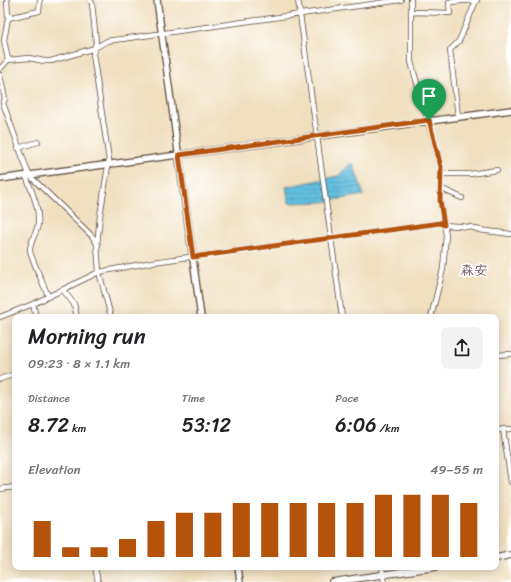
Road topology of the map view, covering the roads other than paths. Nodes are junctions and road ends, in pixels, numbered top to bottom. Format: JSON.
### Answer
{"nodes":[{"id":1,"x":7,"y":0,"type":"edge"},
{"id":2,"x":40,"y":0,"type":"edge"},
{"id":3,"x":90,"y":0,"type":"edge"},
{"id":4,"x":157,"y":0,"type":"edge"},
{"id":5,"x":298,"y":0,"type":"edge"},
{"id":6,"x":401,"y":0,"type":"edge"},
{"id":7,"x":412,"y":0,"type":"edge"},
{"id":8,"x":449,"y":1,"type":"edge"},
{"id":9,"x":476,"y":1,"type":"edge"},
{"id":10,"x":412,"y":12,"type":"junction"},
{"id":11,"x":300,"y":14,"type":"junction"},
{"id":12,"x":8,"y":20,"type":"junction"},
{"id":13,"x":0,"y":23,"type":"edge"},
{"id":14,"x":161,"y":33,"type":"junction"},
{"id":15,"x":95,"y":48,"type":"junction"},
{"id":16,"x":8,"y":60,"type":"junction"},
{"id":17,"x":0,"y":70,"type":"edge"},
{"id":18,"x":0,"y":75,"type":"edge"},
{"id":19,"x":2,"y":103,"type":"edge"},
{"id":20,"x":511,"y":110,"type":"edge"},
{"id":21,"x":458,"y":116,"type":"junction"},
{"id":22,"x":429,"y":120,"type":"junction"},
{"id":23,"x":318,"y":135,"type":"junction"},
{"id":24,"x":38,"y":142,"type":"dead end"},
{"id":25,"x":18,"y":148,"type":"junction"},
{"id":26,"x":179,"y":155,"type":"junction"},
{"id":27,"x":107,"y":166,"type":"junction"},
{"id":28,"x":497,"y":170,"type":"dead end"},
{"id":29,"x":440,"y":174,"type":"junction"},
{"id":30,"x":28,"y":175,"type":"junction"},
{"id":31,"x":0,"y":179,"type":"edge"},
{"id":32,"x":440,"y":188,"type":"junction"},
{"id":33,"x":462,"y":198,"type":"dead end"},
{"id":34,"x":444,"y":225,"type":"junction"},
{"id":35,"x":511,"y":234,"type":"edge"},
{"id":36,"x":332,"y":238,"type":"junction"},
{"id":37,"x":98,"y":245,"type":"junction"},
{"id":38,"x":193,"y":257,"type":"junction"},
{"id":39,"x":99,"y":272,"type":"junction"},
{"id":40,"x":63,"y":290,"type":"junction"},
{"id":41,"x":48,"y":296,"type":"junction"},
{"id":42,"x":33,"y":304,"type":"junction"},
{"id":43,"x":35,"y":314,"type":"edge"},
{"id":44,"x":76,"y":314,"type":"edge"},
{"id":45,"x":110,"y":314,"type":"edge"},
{"id":46,"x":201,"y":314,"type":"edge"},
{"id":47,"x":342,"y":314,"type":"edge"},
{"id":48,"x":433,"y":314,"type":"edge"},
{"id":49,"x":0,"y":316,"type":"edge"},
{"id":50,"x":511,"y":354,"type":"edge"},
{"id":51,"x":499,"y":355,"type":"edge"},
{"id":52,"x":12,"y":375,"type":"edge"},
{"id":53,"x":0,"y":379,"type":"edge"},
{"id":54,"x":503,"y":429,"type":"junction"},
{"id":55,"x":511,"y":429,"type":"edge"},
{"id":56,"x":499,"y":430,"type":"edge"},
{"id":57,"x":511,"y":482,"type":"edge"},
{"id":58,"x":12,"y":487,"type":"edge"},
{"id":59,"x":0,"y":489,"type":"edge"},
{"id":60,"x":511,"y":555,"type":"edge"},
{"id":61,"x":499,"y":557,"type":"edge"},
{"id":62,"x":96,"y":570,"type":"edge"},
{"id":63,"x":238,"y":570,"type":"edge"},
{"id":64,"x":423,"y":570,"type":"edge"},
{"id":65,"x":384,"y":579,"type":"edge"},
{"id":66,"x":344,"y":581,"type":"edge"},
{"id":67,"x":98,"y":582,"type":"edge"},
{"id":68,"x":240,"y":582,"type":"edge"},
{"id":69,"x":332,"y":582,"type":"edge"}],
"edges":[{"from":1,"to":12,"type":"street"},
{"from":2,"to":12,"type":"street"},
{"from":3,"to":15,"type":"street"},
{"from":4,"to":14,"type":"street"},
{"from":5,"to":11,"type":"street"},
{"from":6,"to":11,"type":"street"},
{"from":7,"to":10,"type":"street"},
{"from":8,"to":9,"type":"street"},
{"from":8,"to":10,"type":"street"},
{"from":9,"to":21,"type":"street"},
{"from":10,"to":22,"type":"street"},
{"from":11,"to":14,"type":"street"},
{"from":11,"to":23,"type":"street"},
{"from":12,"to":13,"type":"street"},
{"from":12,"to":16,"type":"street"},
{"from":14,"to":15,"type":"street"},
{"from":14,"to":26,"type":"street"},
{"from":15,"to":16,"type":"street"},
{"from":15,"to":27,"type":"street"},
{"from":16,"to":17,"type":"street"},
{"from":18,"to":19,"type":"street"},
{"from":19,"to":25,"type":"street"},
{"from":20,"to":21,"type":"street"},
{"from":21,"to":22,"type":"street"},
{"from":22,"to":23,"type":"street"},
{"from":22,"to":29,"type":"street"},
{"from":23,"to":26,"type":"street"},
{"from":23,"to":36,"type":"street"},
{"from":24,"to":25,"type":"street"},
{"from":25,"to":30,"type":"street"},
{"from":26,"to":27,"type":"street"},
{"from":26,"to":38,"type":"street"},
{"from":27,"to":30,"type":"street"},
{"from":27,"to":37,"type":"street"},
{"from":28,"to":29,"type":"street"},
{"from":29,"to":32,"type":"street"},
{"from":30,"to":31,"type":"street"},
{"from":30,"to":37,"type":"street"},
{"from":30,"to":41,"type":"street"},
{"from":32,"to":33,"type":"street"},
{"from":32,"to":34,"type":"street"},
{"from":34,"to":35,"type":"street"},
{"from":34,"to":36,"type":"street"},
{"from":34,"to":48,"type":"street"},
{"from":36,"to":38,"type":"street"},
{"from":36,"to":47,"type":"street"},
{"from":37,"to":39,"type":"street"},
{"from":38,"to":39,"type":"street"},
{"from":38,"to":46,"type":"street"},
{"from":39,"to":40,"type":"street"},
{"from":39,"to":45,"type":"street"},
{"from":40,"to":41,"type":"street"},
{"from":40,"to":44,"type":"street"},
{"from":41,"to":42,"type":"street"},
{"from":42,"to":43,"type":"street"},
{"from":42,"to":49,"type":"street"},
{"from":50,"to":51,"type":"street"},
{"from":52,"to":53,"type":"street"},
{"from":54,"to":55,"type":"street"},
{"from":54,"to":56,"type":"street"},
{"from":54,"to":57,"type":"street"},
{"from":58,"to":59,"type":"street"},
{"from":60,"to":61,"type":"main road"},
{"from":62,"to":67,"type":"street"},
{"from":63,"to":68,"type":"street"},
{"from":64,"to":65,"type":"main road"},
{"from":65,"to":66,"type":"main road"},
{"from":66,"to":69,"type":"main road"}]}
